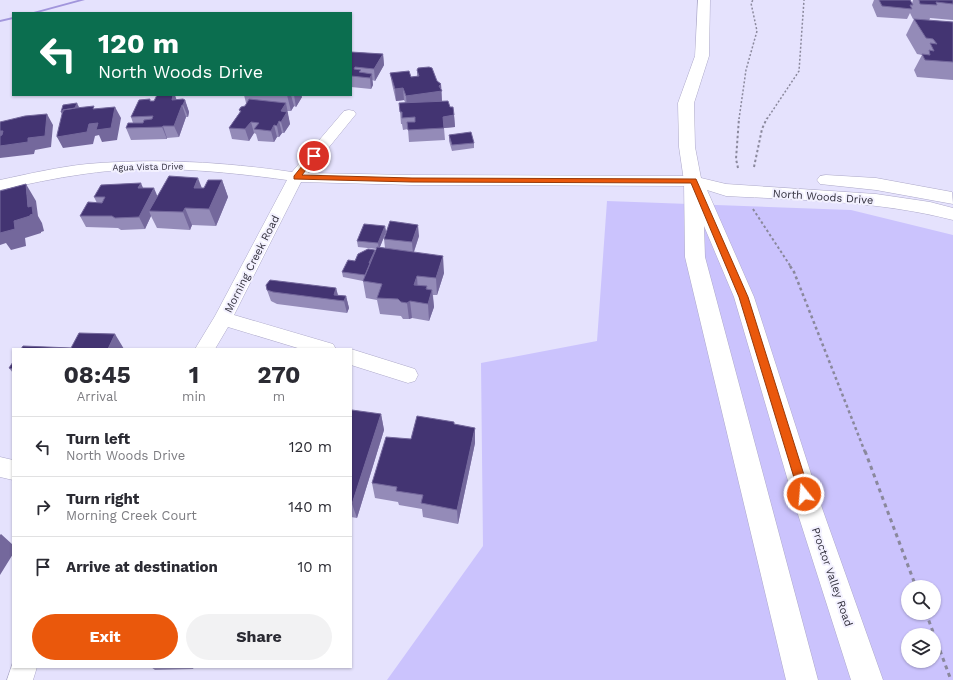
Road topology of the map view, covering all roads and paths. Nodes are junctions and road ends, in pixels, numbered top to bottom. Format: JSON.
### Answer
{"nodes":[{"id":1,"x":704,"y":0,"type":"edge"},
{"id":2,"x":753,"y":0,"type":"edge"},
{"id":3,"x":804,"y":0,"type":"edge"},
{"id":4,"x":349,"y":114,"type":"dead end"},
{"id":5,"x":754,"y":167,"type":"dead end"},
{"id":6,"x":738,"y":168,"type":"dead end"},
{"id":7,"x":296,"y":177,"type":"junction"},
{"id":8,"x":694,"y":181,"type":"junction"},
{"id":9,"x":0,"y":185,"type":"edge"},
{"id":10,"x":953,"y":198,"type":"edge"},
{"id":11,"x":753,"y":210,"type":"dead end"},
{"id":12,"x":953,"y":214,"type":"edge"},
{"id":13,"x":223,"y":319,"type":"junction"},
{"id":14,"x":206,"y":348,"type":"edge"},
{"id":15,"x":323,"y":348,"type":"edge"},
{"id":16,"x":352,"y":357,"type":"edge"},
{"id":17,"x":408,"y":375,"type":"dead end"},
{"id":18,"x":0,"y":467,"type":"edge"},
{"id":19,"x":12,"y":470,"type":"edge"},
{"id":20,"x":913,"y":580,"type":"edge"},
{"id":21,"x":929,"y":620,"type":"edge"},
{"id":22,"x":24,"y":668,"type":"edge"},
{"id":23,"x":20,"y":680,"type":"edge"},
{"id":24,"x":802,"y":680,"type":"edge"},
{"id":25,"x":867,"y":680,"type":"edge"},
{"id":26,"x":951,"y":680,"type":"edge"}],
"edges":[{"from":1,"to":8,"type":"street","name":"Proctor Valley Road"},
{"from":2,"to":6,"type":"path"},
{"from":3,"to":5,"type":"path"},
{"from":4,"to":7,"type":"street","name":"Morning Creek Road"},
{"from":7,"to":8,"type":"street","name":"North Woods Drive"},
{"from":7,"to":9,"type":"street","name":"Agua Vista Drive"},
{"from":7,"to":13,"type":"street","name":"Morning Creek Road"},
{"from":8,"to":10,"type":"street","name":"North Woods Drive"},
{"from":8,"to":12,"type":"street","name":"North Woods Drive"},
{"from":8,"to":24,"type":"street","name":"Proctor Valley Road"},
{"from":8,"to":25,"type":"street","name":"Proctor Valley Road"},
{"from":11,"to":20,"type":"path"},
{"from":13,"to":14,"type":"street","name":"Morning Creek Road"},
{"from":13,"to":15,"type":"street"},
{"from":16,"to":17,"type":"street"},
{"from":18,"to":19,"type":"street"},
{"from":21,"to":26,"type":"path"},
{"from":22,"to":23,"type":"street"}]}
